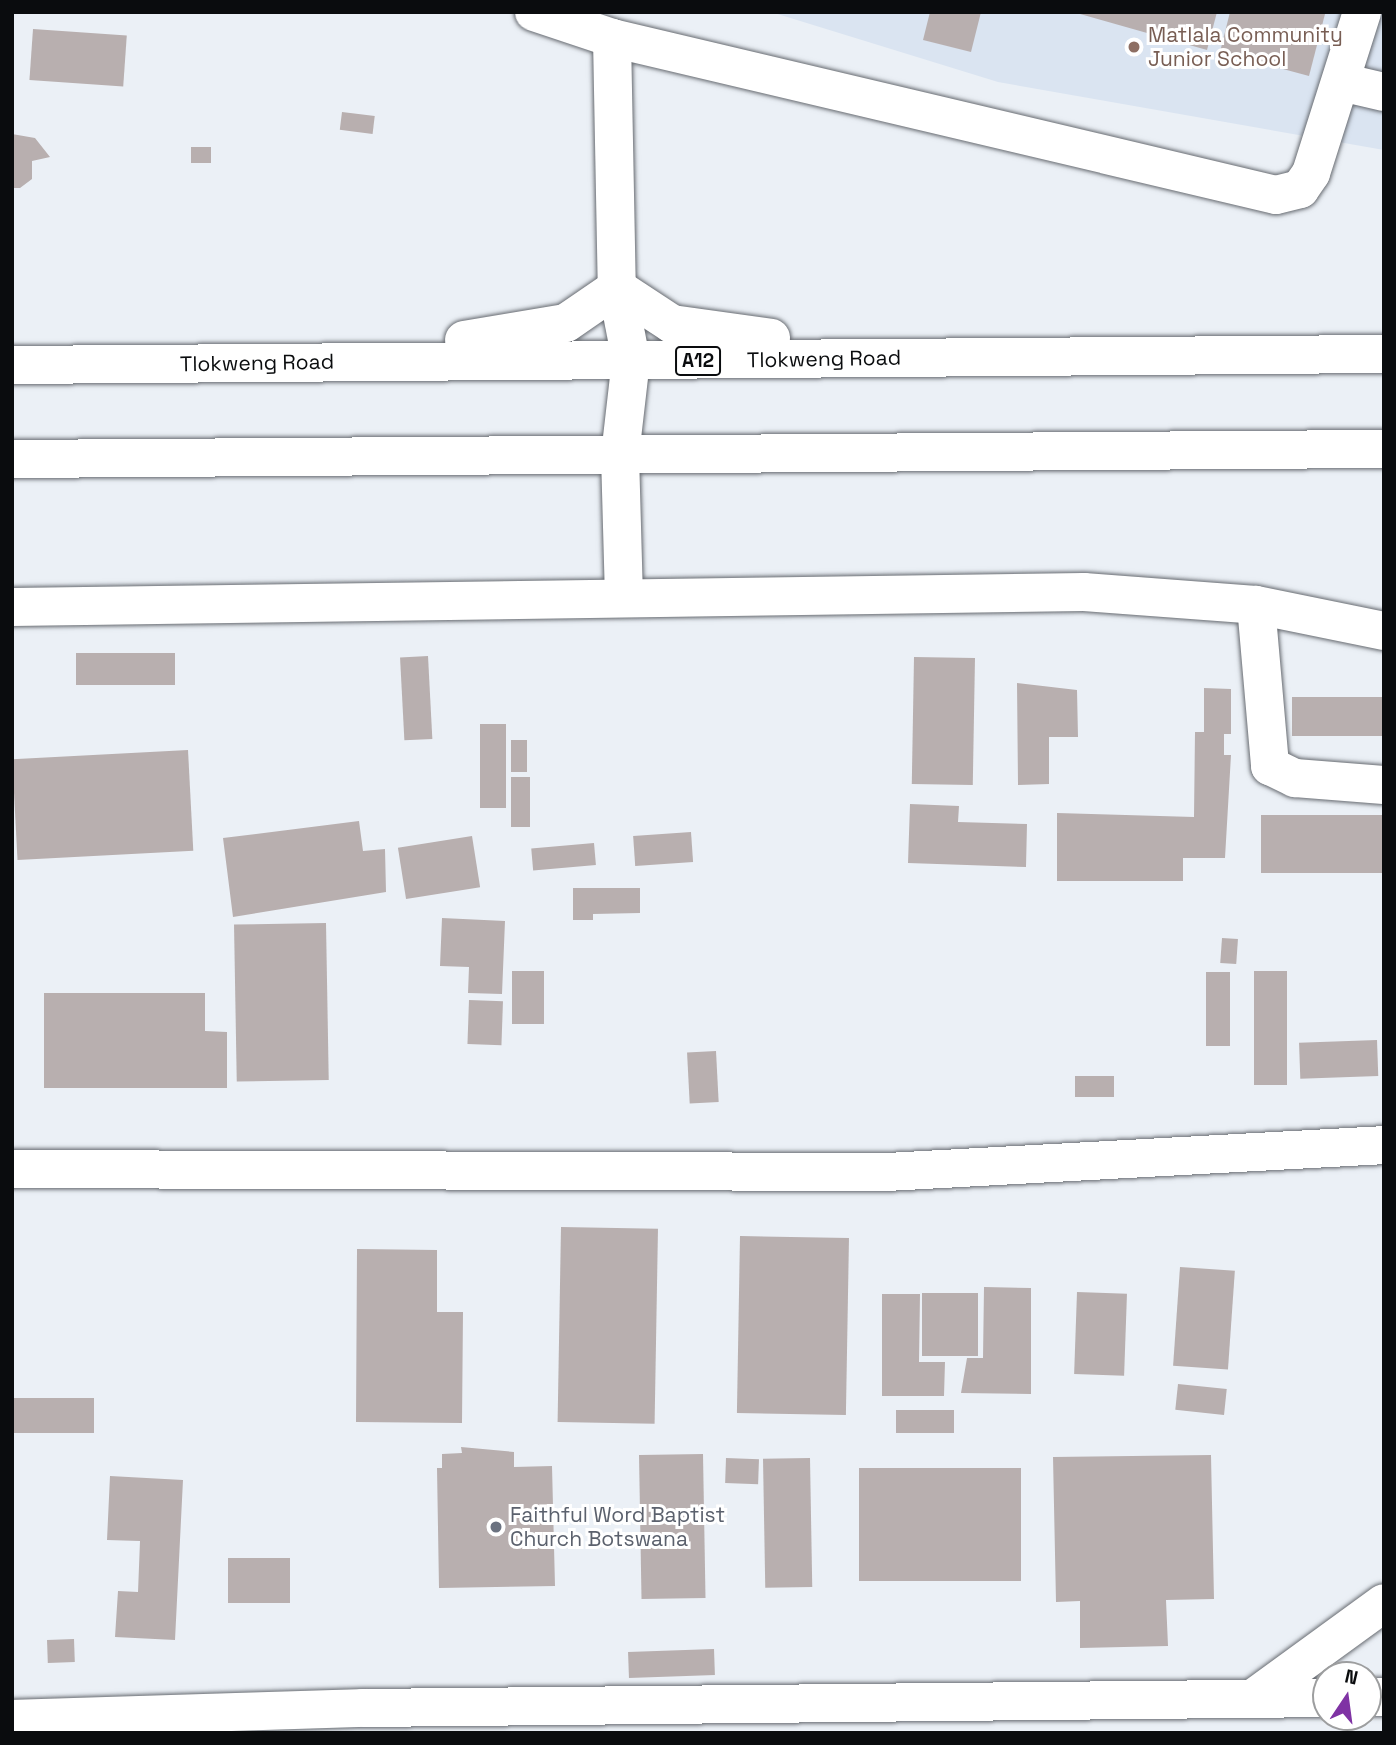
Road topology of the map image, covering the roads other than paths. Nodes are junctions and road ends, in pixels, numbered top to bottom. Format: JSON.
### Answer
{"nodes":[{"id":1,"x":534,"y":12,"type":"edge"},
{"id":2,"x":1362,"y":12,"type":"edge"},
{"id":3,"x":612,"y":38,"type":"junction"},
{"id":4,"x":1340,"y":82,"type":"junction"},
{"id":5,"x":1384,"y":92,"type":"edge"},
{"id":6,"x":617,"y":288,"type":"junction"},
{"id":7,"x":1384,"y":354,"type":"edge"},
{"id":8,"x":912,"y":357,"type":"junction"},
{"id":9,"x":631,"y":360,"type":"junction"},
{"id":10,"x":338,"y":362,"type":"junction"},
{"id":11,"x":12,"y":365,"type":"edge"},
{"id":12,"x":1384,"y":449,"type":"edge"},
{"id":13,"x":620,"y":455,"type":"junction"},
{"id":14,"x":12,"y":459,"type":"edge"},
{"id":15,"x":624,"y":597,"type":"junction"},
{"id":16,"x":1256,"y":605,"type":"junction"},
{"id":17,"x":12,"y":607,"type":"edge"},
{"id":18,"x":1384,"y":631,"type":"edge"},
{"id":19,"x":1384,"y":786,"type":"edge"},
{"id":20,"x":1384,"y":1145,"type":"edge"},
{"id":21,"x":12,"y":1169,"type":"edge"},
{"id":22,"x":1384,"y":1603,"type":"edge"},
{"id":23,"x":1312,"y":1698,"type":"edge"},
{"id":24,"x":1252,"y":1699,"type":"junction"},
{"id":25,"x":12,"y":1718,"type":"edge"}],
"edges":[{"from":1,"to":3,"type":"street"},
{"from":2,"to":4,"type":"street"},
{"from":3,"to":4,"type":"street"},
{"from":3,"to":6,"type":"street"},
{"from":4,"to":5,"type":"street"},
{"from":6,"to":8,"type":"street"},
{"from":6,"to":9,"type":"street"},
{"from":6,"to":10,"type":"street"},
{"from":7,"to":8,"type":"street","name":"Tlokweng Road","number":"A12"},
{"from":8,"to":9,"type":"street","name":"Tlokweng Road","number":"A12"},
{"from":9,"to":10,"type":"street","name":"Tlokweng Road","number":"A12"},
{"from":9,"to":13,"type":"street"},
{"from":10,"to":11,"type":"street","name":"Tlokweng Road","number":"A12"},
{"from":12,"to":13,"type":"street"},
{"from":13,"to":14,"type":"street"},
{"from":13,"to":15,"type":"street"},
{"from":15,"to":16,"type":"street"},
{"from":15,"to":17,"type":"street"},
{"from":16,"to":18,"type":"street"},
{"from":16,"to":19,"type":"street"},
{"from":20,"to":21,"type":"street"},
{"from":22,"to":24,"type":"street"},
{"from":23,"to":24,"type":"street"},
{"from":24,"to":25,"type":"street"}]}
